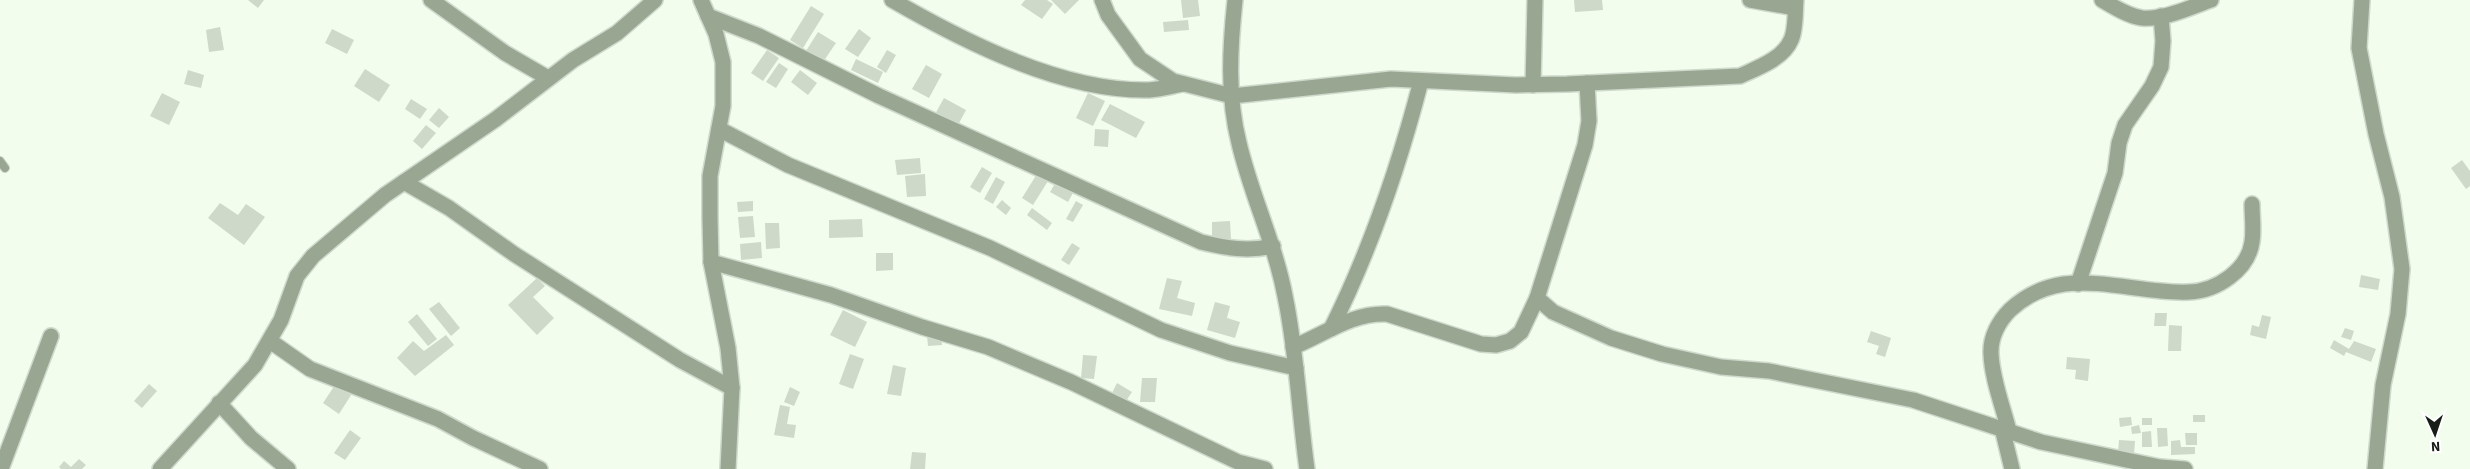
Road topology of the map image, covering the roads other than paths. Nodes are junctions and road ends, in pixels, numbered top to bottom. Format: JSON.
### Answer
{"nodes":[{"id":1,"x":431,"y":0,"type":"edge"},
{"id":2,"x":655,"y":0,"type":"edge"},
{"id":3,"x":701,"y":0,"type":"edge"},
{"id":4,"x":892,"y":0,"type":"edge"},
{"id":5,"x":1102,"y":0,"type":"edge"},
{"id":6,"x":1235,"y":0,"type":"edge"},
{"id":7,"x":1535,"y":0,"type":"edge"},
{"id":8,"x":1750,"y":0,"type":"edge"},
{"id":9,"x":2102,"y":0,"type":"edge"},
{"id":10,"x":2211,"y":0,"type":"edge"},
{"id":11,"x":2362,"y":0,"type":"edge"},
{"id":12,"x":1795,"y":4,"type":"edge"},
{"id":13,"x":708,"y":16,"type":"junction"},
{"id":14,"x":2161,"y":16,"type":"junction"},
{"id":15,"x":548,"y":78,"type":"junction"},
{"id":16,"x":1421,"y":81,"type":"junction"},
{"id":17,"x":1587,"y":83,"type":"junction"},
{"id":18,"x":1185,"y":84,"type":"junction"},
{"id":19,"x":1533,"y":84,"type":"junction"},
{"id":20,"x":1232,"y":96,"type":"junction"},
{"id":21,"x":719,"y":129,"type":"junction"},
{"id":22,"x":404,"y":182,"type":"junction"},
{"id":23,"x":2252,"y":204,"type":"dead end"},
{"id":24,"x":1273,"y":246,"type":"junction"},
{"id":25,"x":711,"y":262,"type":"junction"},
{"id":26,"x":2078,"y":284,"type":"junction"},
{"id":27,"x":1537,"y":298,"type":"junction"},
{"id":28,"x":1331,"y":329,"type":"junction"},
{"id":29,"x":50,"y":336,"type":"dead end"},
{"id":30,"x":270,"y":341,"type":"junction"},
{"id":31,"x":1293,"y":347,"type":"junction"},
{"id":32,"x":1296,"y":368,"type":"junction"},
{"id":33,"x":732,"y":388,"type":"junction"},
{"id":34,"x":219,"y":403,"type":"junction"},
{"id":35,"x":2005,"y":430,"type":"junction"},
{"id":36,"x":1,"y":469,"type":"edge"},
{"id":37,"x":160,"y":469,"type":"edge"},
{"id":38,"x":288,"y":469,"type":"edge"},
{"id":39,"x":540,"y":469,"type":"edge"},
{"id":40,"x":728,"y":469,"type":"edge"},
{"id":41,"x":1265,"y":469,"type":"edge"},
{"id":42,"x":1308,"y":469,"type":"edge"},
{"id":43,"x":2012,"y":469,"type":"edge"},
{"id":44,"x":2185,"y":469,"type":"edge"},
{"id":45,"x":2375,"y":469,"type":"edge"}],
"edges":[{"from":1,"to":15,"type":"street"},
{"from":2,"to":15,"type":"street"},
{"from":3,"to":13,"type":"street"},
{"from":4,"to":18,"type":"street"},
{"from":5,"to":18,"type":"street"},
{"from":6,"to":20,"type":"street"},
{"from":7,"to":19,"type":"street"},
{"from":8,"to":12,"type":"street"},
{"from":9,"to":14,"type":"street"},
{"from":10,"to":14,"type":"street"},
{"from":11,"to":45,"type":"street"},
{"from":12,"to":17,"type":"street"},
{"from":13,"to":21,"type":"street"},
{"from":13,"to":24,"type":"street"},
{"from":14,"to":26,"type":"street"},
{"from":15,"to":22,"type":"street"},
{"from":16,"to":19,"type":"street"},
{"from":16,"to":20,"type":"street"},
{"from":16,"to":28,"type":"street"},
{"from":17,"to":19,"type":"street"},
{"from":17,"to":27,"type":"street"},
{"from":18,"to":20,"type":"street"},
{"from":20,"to":24,"type":"street"},
{"from":21,"to":25,"type":"street"},
{"from":21,"to":32,"type":"street"},
{"from":22,"to":30,"type":"street"},
{"from":22,"to":33,"type":"street"},
{"from":23,"to":26,"type":"street"},
{"from":24,"to":31,"type":"street"},
{"from":25,"to":33,"type":"street"},
{"from":25,"to":41,"type":"street"},
{"from":26,"to":35,"type":"street"},
{"from":27,"to":28,"type":"street"},
{"from":27,"to":35,"type":"street"},
{"from":28,"to":31,"type":"street"},
{"from":29,"to":36,"type":"street"},
{"from":30,"to":34,"type":"street"},
{"from":30,"to":39,"type":"street"},
{"from":31,"to":32,"type":"street"},
{"from":32,"to":42,"type":"street"},
{"from":33,"to":40,"type":"street"},
{"from":34,"to":37,"type":"street"},
{"from":34,"to":38,"type":"street"},
{"from":35,"to":43,"type":"street"},
{"from":35,"to":44,"type":"street"}]}
